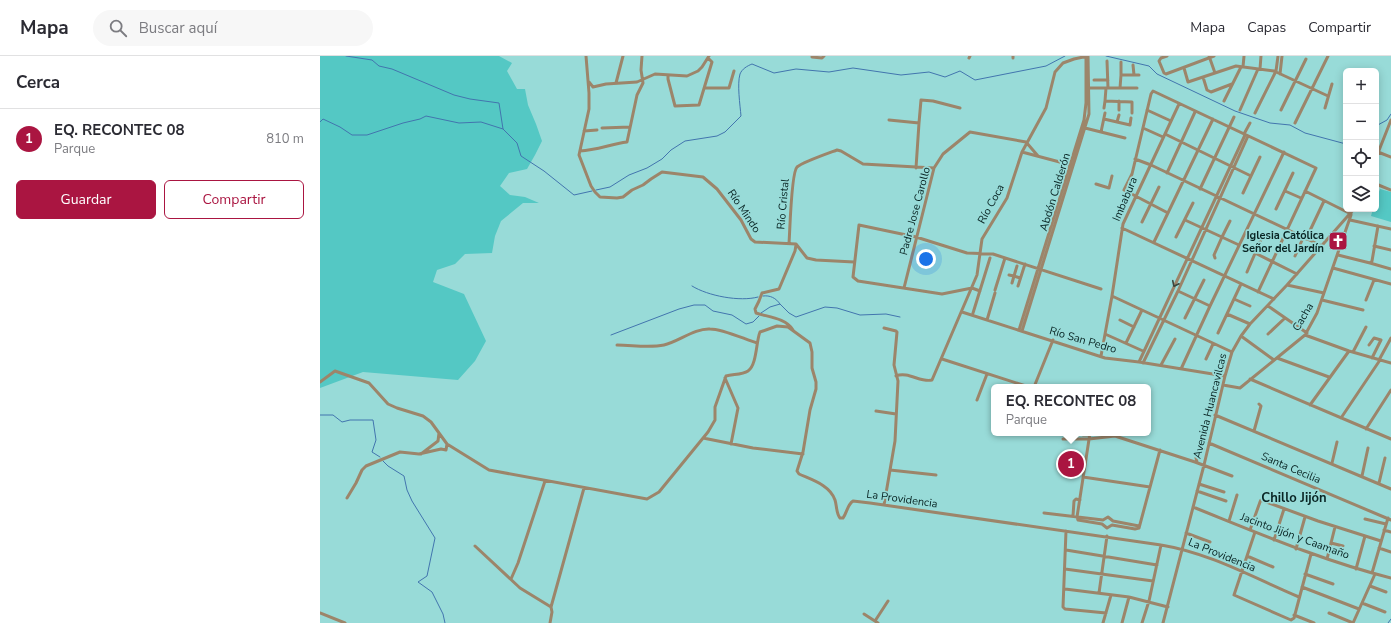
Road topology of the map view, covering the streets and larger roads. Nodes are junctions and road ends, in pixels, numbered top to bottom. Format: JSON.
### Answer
{"nodes":[{"id":1,"x":586,"y":56,"type":"edge"},
{"id":2,"x":623,"y":56,"type":"edge"},
{"id":3,"x":642,"y":56,"type":"edge"},
{"id":4,"x":812,"y":56,"type":"edge"},
{"id":5,"x":824,"y":56,"type":"edge"},
{"id":6,"x":1086,"y":56,"type":"edge"},
{"id":7,"x":1167,"y":56,"type":"edge"},
{"id":8,"x":1214,"y":56,"type":"edge"},
{"id":9,"x":1244,"y":56,"type":"edge"},
{"id":10,"x":1261,"y":56,"type":"edge"},
{"id":11,"x":1278,"y":56,"type":"edge"},
{"id":12,"x":1282,"y":56,"type":"edge"},
{"id":13,"x":1328,"y":56,"type":"edge"},
{"id":14,"x":708,"y":57,"type":"edge"},
{"id":15,"x":1209,"y":57,"type":"edge"},
{"id":16,"x":1306,"y":59,"type":"dead end"},
{"id":17,"x":1108,"y":61,"type":"dead end"},
{"id":18,"x":1121,"y":62,"type":"dead end"},
{"id":19,"x":1134,"y":65,"type":"dead end"},
{"id":20,"x":1242,"y":67,"type":"junction"},
{"id":21,"x":1184,"y":68,"type":"junction"},
{"id":22,"x":1259,"y":69,"type":"junction"},
{"id":23,"x":734,"y":71,"type":"dead end"},
{"id":24,"x":1276,"y":72,"type":"junction"},
{"id":25,"x":1215,"y":73,"type":"junction"},
{"id":26,"x":1280,"y":74,"type":"junction"},
{"id":27,"x":1121,"y":75,"type":"junction"},
{"id":28,"x":1134,"y":75,"type":"junction"},
{"id":29,"x":1139,"y":75,"type":"dead end"},
{"id":30,"x":668,"y":76,"type":"junction"},
{"id":31,"x":1203,"y":77,"type":"junction"},
{"id":32,"x":588,"y":80,"type":"junction"},
{"id":33,"x":642,"y":80,"type":"junction"},
{"id":34,"x":1094,"y":80,"type":"dead end"},
{"id":35,"x":1108,"y":80,"type":"junction"},
{"id":36,"x":1295,"y":81,"type":"junction"},
{"id":37,"x":616,"y":83,"type":"junction"},
{"id":38,"x":1232,"y":84,"type":"junction"},
{"id":39,"x":1332,"y":84,"type":"dead end"},
{"id":40,"x":593,"y":87,"type":"junction"},
{"id":41,"x":705,"y":88,"type":"junction"},
{"id":42,"x":1087,"y":88,"type":"junction"},
{"id":43,"x":1107,"y":88,"type":"junction"},
{"id":44,"x":1120,"y":88,"type":"junction"},
{"id":45,"x":1137,"y":88,"type":"dead end"},
{"id":46,"x":1312,"y":89,"type":"junction"},
{"id":47,"x":589,"y":94,"type":"junction"},
{"id":48,"x":1328,"y":96,"type":"junction"},
{"id":49,"x":1105,"y":101,"type":"junction"},
{"id":50,"x":1119,"y":101,"type":"junction"},
{"id":51,"x":1224,"y":101,"type":"dead end"},
{"id":52,"x":1179,"y":104,"type":"junction"},
{"id":53,"x":960,"y":108,"type":"dead end"},
{"id":54,"x":1104,"y":108,"type":"dead end"},
{"id":55,"x":1325,"y":108,"type":"dead end"},
{"id":56,"x":1119,"y":110,"type":"dead end"},
{"id":57,"x":1147,"y":110,"type":"junction"},
{"id":58,"x":1240,"y":110,"type":"dead end"},
{"id":59,"x":1281,"y":110,"type":"dead end"},
{"id":60,"x":1195,"y":112,"type":"junction"},
{"id":61,"x":1105,"y":113,"type":"dead end"},
{"id":62,"x":1132,"y":113,"type":"dead end"},
{"id":63,"x":1255,"y":113,"type":"dead end"},
{"id":64,"x":1119,"y":115,"type":"dead end"},
{"id":65,"x":1234,"y":117,"type":"dead end"},
{"id":66,"x":1131,"y":118,"type":"dead end"},
{"id":67,"x":1104,"y":119,"type":"junction"},
{"id":68,"x":1213,"y":119,"type":"junction"},
{"id":69,"x":889,"y":120,"type":"dead end"},
{"id":70,"x":1391,"y":120,"type":"edge"},
{"id":71,"x":1171,"y":121,"type":"junction"},
{"id":72,"x":1117,"y":122,"type":"junction"},
{"id":73,"x":918,"y":123,"type":"junction"},
{"id":74,"x":1295,"y":123,"type":"dead end"},
{"id":75,"x":1250,"y":124,"type":"dead end"},
{"id":76,"x":1229,"y":126,"type":"junction"},
{"id":77,"x":630,"y":127,"type":"junction"},
{"id":78,"x":602,"y":128,"type":"dead end"},
{"id":79,"x":1084,"y":128,"type":"junction"},
{"id":80,"x":1143,"y":128,"type":"junction"},
{"id":81,"x":584,"y":130,"type":"junction"},
{"id":82,"x":597,"y":130,"type":"dead end"},
{"id":83,"x":1101,"y":132,"type":"junction"},
{"id":84,"x":1246,"y":135,"type":"junction"},
{"id":85,"x":1164,"y":136,"type":"junction"},
{"id":86,"x":1125,"y":138,"type":"dead end"},
{"id":87,"x":1026,"y":142,"type":"junction"},
{"id":88,"x":1181,"y":142,"type":"junction"},
{"id":89,"x":1379,"y":150,"type":"edge"},
{"id":90,"x":580,"y":151,"type":"junction"},
{"id":91,"x":1198,"y":151,"type":"junction"},
{"id":92,"x":1022,"y":152,"type":"junction"},
{"id":93,"x":1284,"y":152,"type":"junction"},
{"id":94,"x":1379,"y":152,"type":"edge"},
{"id":95,"x":1038,"y":156,"type":"junction"},
{"id":96,"x":1260,"y":157,"type":"dead end"},
{"id":97,"x":1391,"y":157,"type":"edge"},
{"id":98,"x":1214,"y":158,"type":"junction"},
{"id":99,"x":1135,"y":159,"type":"junction"},
{"id":100,"x":1071,"y":165,"type":"junction"},
{"id":101,"x":1151,"y":165,"type":"junction"},
{"id":102,"x":1233,"y":166,"type":"junction"},
{"id":103,"x":916,"y":168,"type":"junction"},
{"id":104,"x":934,"y":168,"type":"junction"},
{"id":105,"x":1167,"y":173,"type":"junction"},
{"id":106,"x":1293,"y":173,"type":"dead end"},
{"id":107,"x":1112,"y":176,"type":"dead end"},
{"id":108,"x":1251,"y":176,"type":"junction"},
{"id":109,"x":1182,"y":181,"type":"junction"},
{"id":110,"x":1096,"y":184,"type":"dead end"},
{"id":111,"x":1379,"y":185,"type":"edge"},
{"id":112,"x":1160,"y":187,"type":"dead end"},
{"id":113,"x":1200,"y":189,"type":"junction"},
{"id":114,"x":1391,"y":190,"type":"edge"},
{"id":115,"x":1285,"y":191,"type":"junction"},
{"id":116,"x":1305,"y":191,"type":"junction"},
{"id":117,"x":1243,"y":194,"type":"dead end"},
{"id":118,"x":1135,"y":197,"type":"junction"},
{"id":119,"x":1215,"y":197,"type":"junction"},
{"id":120,"x":1219,"y":198,"type":"junction"},
{"id":121,"x":1302,"y":198,"type":"junction"},
{"id":122,"x":1324,"y":201,"type":"junction"},
{"id":123,"x":1193,"y":203,"type":"dead end"},
{"id":124,"x":1151,"y":204,"type":"junction"},
{"id":125,"x":1276,"y":209,"type":"dead end"},
{"id":126,"x":1168,"y":213,"type":"junction"},
{"id":127,"x":1351,"y":214,"type":"junction"},
{"id":128,"x":1253,"y":215,"type":"junction"},
{"id":129,"x":1186,"y":220,"type":"junction"},
{"id":130,"x":1350,"y":220,"type":"junction"},
{"id":131,"x":1230,"y":221,"type":"dead end"},
{"id":132,"x":1142,"y":222,"type":"dead end"},
{"id":133,"x":1378,"y":226,"type":"junction"},
{"id":134,"x":1122,"y":228,"type":"junction"},
{"id":135,"x":1391,"y":228,"type":"edge"},
{"id":136,"x":1204,"y":229,"type":"junction"},
{"id":137,"x":1287,"y":230,"type":"junction"},
{"id":138,"x":1263,"y":235,"type":"dead end"},
{"id":139,"x":916,"y":237,"type":"junction"},
{"id":140,"x":1176,"y":237,"type":"dead end"},
{"id":141,"x":1222,"y":237,"type":"junction"},
{"id":142,"x":1305,"y":238,"type":"junction"},
{"id":143,"x":1154,"y":242,"type":"junction"},
{"id":144,"x":789,"y":243,"type":"junction"},
{"id":145,"x":796,"y":244,"type":"junction"},
{"id":146,"x":1239,"y":245,"type":"junction"},
{"id":147,"x":1322,"y":246,"type":"junction"},
{"id":148,"x":1374,"y":246,"type":"junction"},
{"id":149,"x":1391,"y":250,"type":"edge"},
{"id":150,"x":980,"y":254,"type":"junction"},
{"id":151,"x":1255,"y":254,"type":"junction"},
{"id":152,"x":1338,"y":255,"type":"junction"},
{"id":153,"x":1295,"y":256,"type":"dead end"},
{"id":154,"x":990,"y":258,"type":"dead end"},
{"id":155,"x":1005,"y":258,"type":"junction"},
{"id":156,"x":1215,"y":258,"type":"dead end"},
{"id":157,"x":1189,"y":260,"type":"junction"},
{"id":158,"x":854,"y":262,"type":"junction"},
{"id":159,"x":1272,"y":262,"type":"junction"},
{"id":160,"x":1370,"y":263,"type":"junction"},
{"id":161,"x":1025,"y":264,"type":"junction"},
{"id":162,"x":1017,"y":266,"type":"dead end"},
{"id":163,"x":1333,"y":268,"type":"junction"},
{"id":164,"x":1039,"y":269,"type":"junction"},
{"id":165,"x":1391,"y":269,"type":"edge"},
{"id":166,"x":1247,"y":272,"type":"dead end"},
{"id":167,"x":1297,"y":274,"type":"junction"},
{"id":168,"x":1009,"y":275,"type":"dead end"},
{"id":169,"x":1014,"y":276,"type":"junction"},
{"id":170,"x":1224,"y":276,"type":"junction"},
{"id":171,"x":1020,"y":278,"type":"junction"},
{"id":172,"x":1204,"y":280,"type":"dead end"},
{"id":173,"x":1374,"y":280,"type":"junction"},
{"id":174,"x":1012,"y":283,"type":"dead end"},
{"id":175,"x":1241,"y":284,"type":"junction"},
{"id":176,"x":1391,"y":284,"type":"edge"},
{"id":177,"x":1287,"y":285,"type":"junction"},
{"id":178,"x":1018,"y":286,"type":"dead end"},
{"id":179,"x":904,"y":288,"type":"junction"},
{"id":180,"x":972,"y":288,"type":"junction"},
{"id":181,"x":1101,"y":289,"type":"dead end"},
{"id":182,"x":980,"y":291,"type":"junction"},
{"id":183,"x":1178,"y":292,"type":"junction"},
{"id":184,"x":1258,"y":292,"type":"junction"},
{"id":185,"x":1324,"y":293,"type":"junction"},
{"id":186,"x":1112,"y":296,"type":"junction"},
{"id":187,"x":1194,"y":298,"type":"junction"},
{"id":188,"x":1234,"y":299,"type":"junction"},
{"id":189,"x":1274,"y":299,"type":"junction"},
{"id":190,"x":1322,"y":300,"type":"junction"},
{"id":191,"x":1366,"y":300,"type":"dead end"},
{"id":192,"x":1210,"y":306,"type":"junction"},
{"id":193,"x":1250,"y":306,"type":"dead end"},
{"id":194,"x":1268,"y":306,"type":"junction"},
{"id":195,"x":1142,"y":310,"type":"junction"},
{"id":196,"x":1362,"y":310,"type":"dead end"},
{"id":197,"x":962,"y":312,"type":"junction"},
{"id":198,"x":973,"y":312,"type":"dead end"},
{"id":199,"x":1227,"y":314,"type":"junction"},
{"id":200,"x":1159,"y":318,"type":"junction"},
{"id":201,"x":1185,"y":318,"type":"dead end"},
{"id":202,"x":1284,"y":318,"type":"junction"},
{"id":203,"x":987,"y":320,"type":"junction"},
{"id":204,"x":1120,"y":320,"type":"dead end"},
{"id":205,"x":1163,"y":320,"type":"junction"},
{"id":206,"x":1250,"y":324,"type":"junction"},
{"id":207,"x":1134,"y":327,"type":"junction"},
{"id":208,"x":1366,"y":327,"type":"dead end"},
{"id":209,"x":884,"y":328,"type":"dead end"},
{"id":210,"x":793,"y":330,"type":"junction"},
{"id":211,"x":1020,"y":330,"type":"junction"},
{"id":212,"x":1218,"y":333,"type":"dead end"},
{"id":213,"x":1105,"y":334,"type":"junction"},
{"id":214,"x":1268,"y":334,"type":"dead end"},
{"id":215,"x":1306,"y":334,"type":"junction"},
{"id":216,"x":1196,"y":336,"type":"junction"},
{"id":217,"x":1241,"y":336,"type":"junction"},
{"id":218,"x":1391,"y":338,"type":"edge"},
{"id":219,"x":1175,"y":339,"type":"dead end"},
{"id":220,"x":1053,"y":340,"type":"junction"},
{"id":221,"x":1126,"y":343,"type":"junction"},
{"id":222,"x":757,"y":344,"type":"junction"},
{"id":223,"x":1213,"y":344,"type":"junction"},
{"id":224,"x":617,"y":345,"type":"dead end"},
{"id":225,"x":1369,"y":345,"type":"dead end"},
{"id":226,"x":1143,"y":351,"type":"junction"},
{"id":227,"x":1351,"y":351,"type":"junction"},
{"id":228,"x":1232,"y":352,"type":"junction"},
{"id":229,"x":1100,"y":356,"type":"junction"},
{"id":230,"x":1372,"y":358,"type":"junction"},
{"id":231,"x":942,"y":359,"type":"junction"},
{"id":232,"x":1206,"y":359,"type":"dead end"},
{"id":233,"x":1275,"y":359,"type":"junction"},
{"id":234,"x":1380,"y":360,"type":"junction"},
{"id":235,"x":1141,"y":362,"type":"junction"},
{"id":236,"x":1391,"y":363,"type":"edge"},
{"id":237,"x":1162,"y":365,"type":"junction"},
{"id":238,"x":1181,"y":369,"type":"junction"},
{"id":239,"x":987,"y":374,"type":"junction"},
{"id":240,"x":896,"y":376,"type":"junction"},
{"id":241,"x":1225,"y":376,"type":"junction"},
{"id":242,"x":725,"y":377,"type":"junction"},
{"id":243,"x":1329,"y":377,"type":"junction"},
{"id":244,"x":1250,"y":379,"type":"junction"},
{"id":245,"x":320,"y":382,"type":"edge"},
{"id":246,"x":1019,"y":384,"type":"edge"},
{"id":247,"x":1035,"y":384,"type":"edge"},
{"id":248,"x":1223,"y":385,"type":"junction"},
{"id":249,"x":1391,"y":390,"type":"edge"},
{"id":250,"x":978,"y":400,"type":"dead end"},
{"id":251,"x":1259,"y":404,"type":"dead end"},
{"id":252,"x":1310,"y":405,"type":"junction"},
{"id":253,"x":876,"y":411,"type":"dead end"},
{"id":254,"x":896,"y":414,"type":"junction"},
{"id":255,"x":1215,"y":415,"type":"junction"},
{"id":256,"x":1341,"y":418,"type":"junction"},
{"id":257,"x":1366,"y":429,"type":"junction"},
{"id":258,"x":439,"y":431,"type":"junction"},
{"id":259,"x":708,"y":432,"type":"junction"},
{"id":260,"x":1254,"y":432,"type":"junction"},
{"id":261,"x":1090,"y":436,"type":"edge"},
{"id":262,"x":703,"y":438,"type":"junction"},
{"id":263,"x":708,"y":439,"type":"junction"},
{"id":264,"x":1063,"y":439,"type":"dead end"},
{"id":265,"x":1391,"y":439,"type":"edge"},
{"id":266,"x":1337,"y":442,"type":"dead end"},
{"id":267,"x":1209,"y":443,"type":"junction"},
{"id":268,"x":447,"y":444,"type":"junction"},
{"id":269,"x":731,"y":444,"type":"junction"},
{"id":270,"x":1368,"y":448,"type":"dead end"},
{"id":271,"x":1203,"y":449,"type":"dead end"},
{"id":272,"x":1160,"y":450,"type":"junction"},
{"id":273,"x":421,"y":454,"type":"junction"},
{"id":274,"x":803,"y":454,"type":"junction"},
{"id":275,"x":1385,"y":458,"type":"dead end"},
{"id":276,"x":1197,"y":462,"type":"junction"},
{"id":277,"x":1332,"y":464,"type":"junction"},
{"id":278,"x":1204,"y":465,"type":"junction"},
{"id":279,"x":890,"y":470,"type":"junction"},
{"id":280,"x":936,"y":475,"type":"dead end"},
{"id":281,"x":1232,"y":476,"type":"dead end"},
{"id":282,"x":1362,"y":476,"type":"junction"},
{"id":283,"x":1084,"y":477,"type":"junction"},
{"id":284,"x":546,"y":481,"type":"junction"},
{"id":285,"x":1379,"y":483,"type":"junction"},
{"id":286,"x":1199,"y":484,"type":"junction"},
{"id":287,"x":1150,"y":487,"type":"junction"},
{"id":288,"x":584,"y":488,"type":"junction"},
{"id":289,"x":1391,"y":488,"type":"edge"},
{"id":290,"x":1197,"y":491,"type":"junction"},
{"id":291,"x":1224,"y":492,"type":"dead end"},
{"id":292,"x":1237,"y":495,"type":"dead end"},
{"id":293,"x":347,"y":498,"type":"dead end"},
{"id":294,"x":1226,"y":501,"type":"dead end"},
{"id":295,"x":884,"y":505,"type":"junction"},
{"id":296,"x":1193,"y":507,"type":"junction"},
{"id":297,"x":1284,"y":509,"type":"junction"},
{"id":298,"x":1044,"y":513,"type":"dead end"},
{"id":299,"x":1075,"y":517,"type":"junction"},
{"id":300,"x":1305,"y":517,"type":"junction"},
{"id":301,"x":1365,"y":519,"type":"dead end"},
{"id":302,"x":1389,"y":519,"type":"edge"},
{"id":303,"x":1103,"y":520,"type":"junction"},
{"id":304,"x":1113,"y":521,"type":"junction"},
{"id":305,"x":1229,"y":521,"type":"junction"},
{"id":306,"x":1102,"y":524,"type":"junction"},
{"id":307,"x":1386,"y":524,"type":"junction"},
{"id":308,"x":1112,"y":525,"type":"junction"},
{"id":309,"x":1139,"y":526,"type":"junction"},
{"id":310,"x":1336,"y":527,"type":"junction"},
{"id":311,"x":1250,"y":530,"type":"junction"},
{"id":312,"x":1384,"y":530,"type":"junction"},
{"id":313,"x":1066,"y":531,"type":"junction"},
{"id":314,"x":1255,"y":532,"type":"junction"},
{"id":315,"x":1391,"y":532,"type":"edge"},
{"id":316,"x":1186,"y":533,"type":"junction"},
{"id":317,"x":1107,"y":536,"type":"junction"},
{"id":318,"x":1365,"y":536,"type":"junction"},
{"id":319,"x":1274,"y":540,"type":"junction"},
{"id":320,"x":1210,"y":542,"type":"dead end"},
{"id":321,"x":1381,"y":542,"type":"junction"},
{"id":322,"x":1331,"y":543,"type":"junction"},
{"id":323,"x":1162,"y":545,"type":"junction"},
{"id":324,"x":475,"y":546,"type":"dead end"},
{"id":325,"x":1344,"y":546,"type":"dead end"},
{"id":326,"x":1182,"y":548,"type":"junction"},
{"id":327,"x":1379,"y":548,"type":"junction"},
{"id":328,"x":1296,"y":549,"type":"junction"},
{"id":329,"x":1066,"y":550,"type":"junction"},
{"id":330,"x":1391,"y":552,"type":"edge"},
{"id":331,"x":1311,"y":554,"type":"junction"},
{"id":332,"x":1104,"y":556,"type":"junction"},
{"id":333,"x":1247,"y":556,"type":"junction"},
{"id":334,"x":1327,"y":559,"type":"junction"},
{"id":335,"x":1157,"y":565,"type":"junction"},
{"id":336,"x":1273,"y":566,"type":"dead end"},
{"id":337,"x":1356,"y":568,"type":"junction"},
{"id":338,"x":1065,"y":570,"type":"junction"},
{"id":339,"x":1242,"y":572,"type":"junction"},
{"id":340,"x":1102,"y":573,"type":"junction"},
{"id":341,"x":1305,"y":574,"type":"junction"},
{"id":342,"x":1374,"y":574,"type":"junction"},
{"id":343,"x":1391,"y":578,"type":"edge"},
{"id":344,"x":511,"y":579,"type":"junction"},
{"id":345,"x":1153,"y":581,"type":"junction"},
{"id":346,"x":1333,"y":584,"type":"dead end"},
{"id":347,"x":1370,"y":586,"type":"junction"},
{"id":348,"x":1302,"y":587,"type":"junction"},
{"id":349,"x":1065,"y":589,"type":"junction"},
{"id":350,"x":1386,"y":592,"type":"dead end"},
{"id":351,"x":1099,"y":593,"type":"junction"},
{"id":352,"x":1111,"y":594,"type":"junction"},
{"id":353,"x":1129,"y":597,"type":"junction"},
{"id":354,"x":1299,"y":598,"type":"junction"},
{"id":355,"x":888,"y":601,"type":"dead end"},
{"id":356,"x":1149,"y":601,"type":"junction"},
{"id":357,"x":1362,"y":603,"type":"junction"},
{"id":358,"x":551,"y":607,"type":"junction"},
{"id":359,"x":1168,"y":607,"type":"junction"},
{"id":360,"x":1360,"y":609,"type":"junction"},
{"id":361,"x":1385,"y":612,"type":"dead end"},
{"id":362,"x":320,"y":613,"type":"edge"},
{"id":363,"x":1106,"y":613,"type":"junction"},
{"id":364,"x":1329,"y":613,"type":"dead end"},
{"id":365,"x":864,"y":614,"type":"dead end"},
{"id":366,"x":1294,"y":615,"type":"junction"},
{"id":367,"x":876,"y":622,"type":"edge"},
{"id":368,"x":1354,"y":622,"type":"edge"},
{"id":369,"x":344,"y":623,"type":"edge"},
{"id":370,"x":550,"y":623,"type":"edge"},
{"id":371,"x":1103,"y":623,"type":"edge"},
{"id":372,"x":1122,"y":623,"type":"edge"},
{"id":373,"x":1142,"y":623,"type":"edge"},
{"id":374,"x":1163,"y":623,"type":"edge"},
{"id":375,"x":1314,"y":623,"type":"edge"},
{"id":376,"x":1360,"y":623,"type":"edge"}],
"edges":[{"from":1,"to":32,"type":"street"},
{"from":2,"to":37,"type":"street"},
{"from":3,"to":33,"type":"street"},
{"from":4,"to":5,"type":"street"},
{"from":6,"to":42,"type":"street","name":"Abdón Calderón"},
{"from":6,"to":87,"type":"street","name":"Río Coca"},
{"from":7,"to":21,"type":"street"},
{"from":8,"to":15,"type":"street"},
{"from":9,"to":20,"type":"street"},
{"from":10,"to":22,"type":"street"},
{"from":11,"to":24,"type":"street"},
{"from":12,"to":26,"type":"street"},
{"from":13,"to":46,"type":"street"},
{"from":14,"to":30,"type":"street"},
{"from":14,"to":41,"type":"street"},
{"from":15,"to":21,"type":"street"},
{"from":15,"to":25,"type":"street"},
{"from":16,"to":36,"type":"street"},
{"from":17,"to":35,"type":"street"},
{"from":18,"to":27,"type":"street"},
{"from":19,"to":28,"type":"street"},
{"from":20,"to":22,"type":"street"},
{"from":20,"to":25,"type":"street"},
{"from":20,"to":38,"type":"street"},
{"from":21,"to":31,"type":"street"},
{"from":22,"to":24,"type":"street"},
{"from":22,"to":58,"type":"street"},
{"from":23,"to":41,"type":"street"},
{"from":24,"to":26,"type":"street"},
{"from":24,"to":63,"type":"street"},
{"from":25,"to":31,"type":"street"},
{"from":26,"to":36,"type":"street"},
{"from":27,"to":28,"type":"street"},
{"from":27,"to":44,"type":"street"},
{"from":28,"to":29,"type":"street"},
{"from":30,"to":33,"type":"street"},
{"from":30,"to":41,"type":"street"},
{"from":31,"to":38,"type":"street"},
{"from":32,"to":40,"type":"street"},
{"from":32,"to":47,"type":"street"},
{"from":33,"to":37,"type":"street"},
{"from":33,"to":77,"type":"street"},
{"from":34,"to":35,"type":"street"},
{"from":35,"to":43,"type":"street"},
{"from":36,"to":46,"type":"street"},
{"from":36,"to":59,"type":"street"},
{"from":37,"to":40,"type":"street"},
{"from":38,"to":51,"type":"street"},
{"from":39,"to":48,"type":"street"},
{"from":40,"to":47,"type":"street"},
{"from":42,"to":43,"type":"street"},
{"from":42,"to":79,"type":"street","name":"Abdón Calderón"},
{"from":42,"to":100,"type":"street","name":"Abdón Calderón"},
{"from":43,"to":44,"type":"street"},
{"from":43,"to":49,"type":"street"},
{"from":44,"to":45,"type":"street"},
{"from":46,"to":48,"type":"street"},
{"from":46,"to":74,"type":"street"},
{"from":47,"to":81,"type":"street"},
{"from":48,"to":55,"type":"street"},
{"from":49,"to":50,"type":"street"},
{"from":49,"to":54,"type":"street"},
{"from":50,"to":56,"type":"street"},
{"from":50,"to":62,"type":"street"},
{"from":52,"to":57,"type":"street"},
{"from":52,"to":60,"type":"street"},
{"from":52,"to":71,"type":"street","name":"Imbabura"},
{"from":53,"to":73,"type":"street"},
{"from":57,"to":71,"type":"street"},
{"from":57,"to":80,"type":"street"},
{"from":60,"to":68,"type":"street"},
{"from":60,"to":88,"type":"street"},
{"from":61,"to":67,"type":"street"},
{"from":64,"to":72,"type":"street"},
{"from":65,"to":76,"type":"street"},
{"from":66,"to":72,"type":"street"},
{"from":67,"to":72,"type":"street"},
{"from":67,"to":83,"type":"street"},
{"from":68,"to":76,"type":"street"},
{"from":68,"to":91,"type":"street"},
{"from":69,"to":73,"type":"street"},
{"from":70,"to":89,"type":"street"},
{"from":71,"to":85,"type":"street","name":"Imbabura"},
{"from":73,"to":103,"type":"street"},
{"from":75,"to":84,"type":"street"},
{"from":76,"to":84,"type":"street"},
{"from":76,"to":98,"type":"street"},
{"from":77,"to":78,"type":"street"},
{"from":77,"to":90,"type":"street"},
{"from":79,"to":83,"type":"street"},
{"from":79,"to":100,"type":"street","name":"Abdón Calderón"},
{"from":80,"to":85,"type":"street"},
{"from":80,"to":99,"type":"street"},
{"from":81,"to":82,"type":"street"},
{"from":81,"to":90,"type":"street"},
{"from":83,"to":86,"type":"street"},
{"from":84,"to":93,"type":"street"},
{"from":84,"to":102,"type":"street"},
{"from":85,"to":88,"type":"street"},
{"from":85,"to":101,"type":"street","name":"Imbabura"},
{"from":87,"to":92,"type":"street","name":"Río Coca"},
{"from":87,"to":95,"type":"street"},
{"from":87,"to":104,"type":"street","name":"Padre Jose Carollo"},
{"from":88,"to":91,"type":"street"},
{"from":88,"to":105,"type":"street"},
{"from":90,"to":144,"type":"street","name":"Río Mindo"},
{"from":91,"to":98,"type":"street"},
{"from":91,"to":109,"type":"street"},
{"from":92,"to":95,"type":"street"},
{"from":92,"to":150,"type":"street","name":"Río Coca"},
{"from":93,"to":116,"type":"street"},
{"from":93,"to":128,"type":"street"},
{"from":94,"to":97,"type":"street"},
{"from":95,"to":100,"type":"street"},
{"from":96,"to":108,"type":"street"},
{"from":98,"to":102,"type":"street"},
{"from":98,"to":113,"type":"street"},
{"from":99,"to":101,"type":"street"},
{"from":99,"to":118,"type":"street"},
{"from":100,"to":164,"type":"street","name":"Abdón Calderón"},
{"from":101,"to":105,"type":"street"},
{"from":101,"to":118,"type":"street","name":"Imbabura"},
{"from":102,"to":108,"type":"street"},
{"from":102,"to":119,"type":"street"},
{"from":102,"to":120,"type":"street"},
{"from":103,"to":104,"type":"street","name":"Río Cristal"},
{"from":103,"to":144,"type":"street","name":"Río Cristal"},
{"from":104,"to":139,"type":"street","name":"Padre Jose Carollo"},
{"from":105,"to":109,"type":"street"},
{"from":106,"to":115,"type":"street"},
{"from":107,"to":110,"type":"street"},
{"from":108,"to":117,"type":"street"},
{"from":109,"to":113,"type":"street"},
{"from":109,"to":126,"type":"street"},
{"from":111,"to":114,"type":"street"},
{"from":112,"to":124,"type":"street"},
{"from":113,"to":119,"type":"street"},
{"from":115,"to":121,"type":"street"},
{"from":115,"to":125,"type":"street"},
{"from":116,"to":121,"type":"street"},
{"from":116,"to":122,"type":"street"},
{"from":118,"to":124,"type":"street"},
{"from":118,"to":134,"type":"street","name":"Imbabura"},
{"from":119,"to":120,"type":"street"},
{"from":119,"to":136,"type":"street"},
{"from":120,"to":128,"type":"street"},
{"from":120,"to":136,"type":"street"},
{"from":121,"to":137,"type":"street"},
{"from":122,"to":127,"type":"street"},
{"from":122,"to":142,"type":"street"},
{"from":123,"to":129,"type":"street"},
{"from":124,"to":126,"type":"street"},
{"from":124,"to":132,"type":"street"},
{"from":126,"to":143,"type":"street"},
{"from":127,"to":130,"type":"street","name":"Cacha"},
{"from":127,"to":147,"type":"street","name":"Avenida Huancavilcas"},
{"from":128,"to":137,"type":"street"},
{"from":128,"to":146,"type":"street"},
{"from":129,"to":136,"type":"street"},
{"from":129,"to":140,"type":"street"},
{"from":130,"to":133,"type":"street"},
{"from":130,"to":152,"type":"street","name":"Cacha"},
{"from":131,"to":141,"type":"street"},
{"from":133,"to":135,"type":"street"},
{"from":133,"to":148,"type":"street"},
{"from":134,"to":143,"type":"street"},
{"from":134,"to":186,"type":"street","name":"Imbabura"},
{"from":136,"to":141,"type":"street"},
{"from":136,"to":157,"type":"street"},
{"from":137,"to":142,"type":"street"},
{"from":137,"to":159,"type":"street"},
{"from":138,"to":151,"type":"street"},
{"from":139,"to":150,"type":"street"},
{"from":139,"to":158,"type":"street"},
{"from":139,"to":179,"type":"street","name":"Padre Jose Carollo"},
{"from":141,"to":146,"type":"street"},
{"from":141,"to":156,"type":"street"},
{"from":142,"to":147,"type":"street"},
{"from":142,"to":153,"type":"street"},
{"from":143,"to":157,"type":"street"},
{"from":144,"to":145,"type":"street","name":"Río Mindo"},
{"from":145,"to":158,"type":"street"},
{"from":145,"to":210,"type":"street"},
{"from":146,"to":170,"type":"street"},
{"from":147,"to":167,"type":"street","name":"Avenida Huancavilcas"},
{"from":148,"to":149,"type":"street"},
{"from":148,"to":160,"type":"street"},
{"from":150,"to":155,"type":"street"},
{"from":150,"to":180,"type":"street","name":"Río Coca"},
{"from":151,"to":159,"type":"street"},
{"from":151,"to":166,"type":"street"},
{"from":152,"to":160,"type":"street"},
{"from":152,"to":163,"type":"street","name":"Cacha"},
{"from":154,"to":182,"type":"street"},
{"from":155,"to":161,"type":"street"},
{"from":155,"to":203,"type":"street"},
{"from":157,"to":170,"type":"street"},
{"from":157,"to":183,"type":"street"},
{"from":157,"to":200,"type":"street","one_way":true},
{"from":158,"to":179,"type":"street"},
{"from":159,"to":167,"type":"street"},
{"from":159,"to":184,"type":"street"},
{"from":160,"to":165,"type":"street"},
{"from":161,"to":164,"type":"street"},
{"from":161,"to":171,"type":"street"},
{"from":162,"to":169,"type":"street"},
{"from":163,"to":173,"type":"street"},
{"from":163,"to":185,"type":"street","name":"Cacha"},
{"from":164,"to":181,"type":"street"},
{"from":164,"to":211,"type":"street","name":"Abdón Calderón"},
{"from":167,"to":177,"type":"street","name":"Avenida Huancavilcas"},
{"from":168,"to":169,"type":"street"},
{"from":169,"to":171,"type":"street"},
{"from":169,"to":174,"type":"street"},
{"from":170,"to":175,"type":"street"},
{"from":170,"to":192,"type":"street"},
{"from":171,"to":178,"type":"street"},
{"from":172,"to":187,"type":"street"},
{"from":173,"to":176,"type":"street"},
{"from":173,"to":191,"type":"street"},
{"from":175,"to":184,"type":"street"},
{"from":175,"to":188,"type":"street"},
{"from":177,"to":185,"type":"street"},
{"from":177,"to":189,"type":"street","name":"Avenida Huancavilcas"},
{"from":179,"to":180,"type":"street"},
{"from":180,"to":182,"type":"street"},
{"from":180,"to":197,"type":"street","name":"Río Coca"},
{"from":182,"to":198,"type":"street"},
{"from":183,"to":187,"type":"street"},
{"from":183,"to":205,"type":"street"},
{"from":184,"to":189,"type":"street"},
{"from":185,"to":190,"type":"street","name":"Cacha"},
{"from":186,"to":195,"type":"street"},
{"from":186,"to":213,"type":"street","name":"Imbabura"},
{"from":187,"to":192,"type":"street"},
{"from":187,"to":201,"type":"street"},
{"from":188,"to":193,"type":"street"},
{"from":188,"to":199,"type":"street"},
{"from":189,"to":194,"type":"street","name":"Avenida Huancavilcas"},
{"from":190,"to":196,"type":"street"},
{"from":190,"to":215,"type":"street","name":"Cacha"},
{"from":192,"to":216,"type":"street"},
{"from":194,"to":202,"type":"street"},
{"from":194,"to":206,"type":"street","name":"Avenida Huancavilcas"},
{"from":195,"to":200,"type":"street"},
{"from":195,"to":207,"type":"street"},
{"from":197,"to":203,"type":"street","name":"Río San Pedro"},
{"from":197,"to":231,"type":"street","name":"Río Coca"},
{"from":199,"to":206,"type":"street"},
{"from":199,"to":212,"type":"street"},
{"from":200,"to":205,"type":"street"},
{"from":200,"to":226,"type":"street"},
{"from":202,"to":214,"type":"street"},
{"from":202,"to":215,"type":"street"},
{"from":203,"to":211,"type":"street","name":"Río San Pedro"},
{"from":204,"to":207,"type":"street"},
{"from":205,"to":216,"type":"street"},
{"from":205,"to":235,"type":"street"},
{"from":206,"to":217,"type":"street","name":"Avenida Huancavilcas"},
{"from":207,"to":221,"type":"street"},
{"from":208,"to":227,"type":"street"},
{"from":209,"to":240,"type":"street"},
{"from":210,"to":222,"type":"street","name":"La Providencia"},
{"from":210,"to":274,"type":"street","name":"La Providencia"},
{"from":211,"to":220,"type":"street","name":"Río San Pedro"},
{"from":213,"to":221,"type":"street"},
{"from":213,"to":229,"type":"street","name":"Imbabura"},
{"from":215,"to":227,"type":"street"},
{"from":215,"to":233,"type":"street","name":"Cacha"},
{"from":216,"to":223,"type":"street"},
{"from":216,"to":238,"type":"street"},
{"from":217,"to":228,"type":"street","name":"Avenida Huancavilcas"},
{"from":217,"to":233,"type":"street"},
{"from":218,"to":234,"type":"street"},
{"from":219,"to":237,"type":"street"},
{"from":220,"to":229,"type":"street","name":"Río San Pedro"},
{"from":220,"to":247,"type":"street"},
{"from":221,"to":226,"type":"street"},
{"from":222,"to":224,"type":"street"},
{"from":222,"to":242,"type":"street","name":"La Providencia"},
{"from":223,"to":228,"type":"street"},
{"from":223,"to":232,"type":"street"},
{"from":225,"to":230,"type":"street"},
{"from":226,"to":235,"type":"street"},
{"from":227,"to":230,"type":"street"},
{"from":227,"to":243,"type":"street"},
{"from":228,"to":241,"type":"street","name":"Avenida Huancavilcas"},
{"from":229,"to":235,"type":"street","name":"Río San Pedro"},
{"from":230,"to":234,"type":"street"},
{"from":231,"to":239,"type":"street"},
{"from":231,"to":240,"type":"street","name":"Río Coca"},
{"from":233,"to":243,"type":"street"},
{"from":233,"to":244,"type":"street","name":"Cacha"},
{"from":234,"to":236,"type":"street"},
{"from":234,"to":256,"type":"street"},
{"from":235,"to":237,"type":"street","name":"Río San Pedro"},
{"from":237,"to":238,"type":"street","name":"Río San Pedro"},
{"from":238,"to":241,"type":"street","name":"Río San Pedro"},
{"from":239,"to":246,"type":"street"},
{"from":239,"to":250,"type":"street"},
{"from":240,"to":254,"type":"street"},
{"from":241,"to":248,"type":"street","name":"Avenida Huancavilcas"},
{"from":242,"to":259,"type":"street"},
{"from":242,"to":269,"type":"street"},
{"from":243,"to":252,"type":"street"},
{"from":244,"to":248,"type":"street","name":"Cacha"},
{"from":244,"to":252,"type":"street"},
{"from":245,"to":258,"type":"street"},
{"from":248,"to":255,"type":"street","name":"Avenida Huancavilcas"},
{"from":249,"to":257,"type":"street"},
{"from":251,"to":260,"type":"street"},
{"from":252,"to":256,"type":"street"},
{"from":253,"to":254,"type":"street"},
{"from":254,"to":279,"type":"street"},
{"from":255,"to":260,"type":"street"},
{"from":255,"to":267,"type":"street","name":"Avenida Huancavilcas"},
{"from":256,"to":257,"type":"street"},
{"from":257,"to":265,"type":"street"},
{"from":258,"to":268,"type":"street"},
{"from":258,"to":273,"type":"street"},
{"from":259,"to":262,"type":"street"},
{"from":259,"to":263,"type":"street"},
{"from":260,"to":277,"type":"street"},
{"from":261,"to":264,"type":"street"},
{"from":261,"to":272,"type":"street"},
{"from":261,"to":283,"type":"street"},
{"from":262,"to":263,"type":"street"},
{"from":262,"to":288,"type":"street"},
{"from":263,"to":269,"type":"street"},
{"from":266,"to":277,"type":"street"},
{"from":267,"to":278,"type":"street","name":"Avenida Huancavilcas"},
{"from":267,"to":302,"type":"street","name":"Santa Cecilia"},
{"from":268,"to":273,"type":"street"},
{"from":268,"to":284,"type":"street"},
{"from":269,"to":274,"type":"street"},
{"from":270,"to":282,"type":"street"},
{"from":271,"to":276,"type":"street"},
{"from":272,"to":276,"type":"street"},
{"from":272,"to":287,"type":"street"},
{"from":273,"to":293,"type":"street"},
{"from":274,"to":295,"type":"street","name":"La Providencia"},
{"from":275,"to":285,"type":"street"},
{"from":276,"to":278,"type":"street"},
{"from":277,"to":282,"type":"street"},
{"from":278,"to":281,"type":"street"},
{"from":278,"to":286,"type":"street","name":"Avenida Huancavilcas"},
{"from":279,"to":280,"type":"street"},
{"from":279,"to":295,"type":"street"},
{"from":282,"to":285,"type":"street"},
{"from":283,"to":287,"type":"street"},
{"from":283,"to":299,"type":"street"},
{"from":284,"to":288,"type":"street"},
{"from":284,"to":344,"type":"street"},
{"from":285,"to":289,"type":"street"},
{"from":286,"to":290,"type":"street","name":"Avenida Huancavilcas"},
{"from":286,"to":291,"type":"street"},
{"from":287,"to":309,"type":"street"},
{"from":288,"to":358,"type":"street"},
{"from":290,"to":294,"type":"street"},
{"from":290,"to":296,"type":"street","name":"Avenida Huancavilcas"},
{"from":292,"to":305,"type":"street"},
{"from":295,"to":313,"type":"street","name":"La Providencia"},
{"from":296,"to":305,"type":"street","name":"Jacinto Jijón y Caamaño"},
{"from":296,"to":316,"type":"street","name":"Avenida Huancavilcas"},
{"from":297,"to":300,"type":"street"},
{"from":297,"to":311,"type":"street"},
{"from":297,"to":319,"type":"street"},
{"from":298,"to":299,"type":"street"},
{"from":299,"to":303,"type":"street"},
{"from":299,"to":306,"type":"street"},
{"from":300,"to":310,"type":"street"},
{"from":300,"to":328,"type":"street"},
{"from":301,"to":307,"type":"street"},
{"from":302,"to":307,"type":"street"},
{"from":303,"to":304,"type":"street"},
{"from":303,"to":306,"type":"street"},
{"from":304,"to":308,"type":"street"},
{"from":304,"to":309,"type":"street"},
{"from":305,"to":311,"type":"street","name":"Jacinto Jijón y Caamaño"},
{"from":306,"to":308,"type":"street"},
{"from":307,"to":312,"type":"street"},
{"from":308,"to":309,"type":"street"},
{"from":310,"to":318,"type":"street"},
{"from":310,"to":322,"type":"street"},
{"from":311,"to":314,"type":"street","name":"Jacinto Jijón y Caamaño"},
{"from":312,"to":315,"type":"street"},
{"from":312,"to":321,"type":"street"},
{"from":313,"to":317,"type":"street","name":"La Providencia"},
{"from":313,"to":329,"type":"street"},
{"from":314,"to":319,"type":"street","name":"Jacinto Jijón y Caamaño"},
{"from":314,"to":333,"type":"street"},
{"from":316,"to":320,"type":"street"},
{"from":316,"to":326,"type":"street","name":"Avenida Huancavilcas"},
{"from":317,"to":323,"type":"street","name":"La Providencia"},
{"from":317,"to":332,"type":"street"},
{"from":318,"to":321,"type":"street"},
{"from":318,"to":337,"type":"street"},
{"from":319,"to":328,"type":"street","name":"Jacinto Jijón y Caamaño"},
{"from":321,"to":327,"type":"street"},
{"from":322,"to":325,"type":"street"},
{"from":322,"to":334,"type":"street"},
{"from":323,"to":326,"type":"street","name":"La Providencia"},
{"from":323,"to":335,"type":"street"},
{"from":324,"to":344,"type":"street"},
{"from":326,"to":339,"type":"street","name":"La Providencia"},
{"from":326,"to":359,"type":"street","name":"Avenida Huancavilcas"},
{"from":327,"to":330,"type":"street"},
{"from":327,"to":342,"type":"street"},
{"from":328,"to":331,"type":"street","name":"Jacinto Jijón y Caamaño"},
{"from":329,"to":332,"type":"street"},
{"from":329,"to":338,"type":"street"},
{"from":331,"to":334,"type":"street","name":"Jacinto Jijón y Caamaño"},
{"from":331,"to":341,"type":"street"},
{"from":332,"to":335,"type":"street"},
{"from":332,"to":340,"type":"street"},
{"from":333,"to":336,"type":"street"},
{"from":333,"to":339,"type":"street"},
{"from":334,"to":337,"type":"street","name":"Jacinto Jijón y Caamaño"},
{"from":335,"to":345,"type":"street"},
{"from":337,"to":342,"type":"street","name":"Jacinto Jijón y Caamaño"},
{"from":338,"to":340,"type":"street"},
{"from":338,"to":349,"type":"street"},
{"from":339,"to":354,"type":"street","name":"La Providencia"},
{"from":339,"to":366,"type":"street"},
{"from":340,"to":345,"type":"street"},
{"from":340,"to":351,"type":"street"},
{"from":341,"to":346,"type":"street"},
{"from":341,"to":348,"type":"street"},
{"from":342,"to":343,"type":"street","name":"Jacinto Jijón y Caamaño"},
{"from":342,"to":347,"type":"street"},
{"from":344,"to":358,"type":"street"},
{"from":345,"to":356,"type":"street"},
{"from":347,"to":350,"type":"street"},
{"from":347,"to":357,"type":"street"},
{"from":348,"to":354,"type":"street"},
{"from":348,"to":360,"type":"street"},
{"from":349,"to":351,"type":"street"},
{"from":349,"to":363,"type":"street"},
{"from":351,"to":352,"type":"street"},
{"from":352,"to":353,"type":"street"},
{"from":352,"to":363,"type":"street"},
{"from":353,"to":356,"type":"street"},
{"from":353,"to":372,"type":"street"},
{"from":354,"to":366,"type":"street"},
{"from":355,"to":367,"type":"street"},
{"from":356,"to":359,"type":"street"},
{"from":356,"to":373,"type":"street"},
{"from":357,"to":360,"type":"street"},
{"from":357,"to":361,"type":"street"},
{"from":358,"to":370,"type":"street"},
{"from":359,"to":374,"type":"street","name":"Avenida Huancavilcas"},
{"from":360,"to":368,"type":"street"},
{"from":362,"to":369,"type":"street"},
{"from":363,"to":371,"type":"street"},
{"from":364,"to":368,"type":"street"},
{"from":365,"to":367,"type":"street"},
{"from":366,"to":375,"type":"street"},
{"from":368,"to":376,"type":"street"}]}
